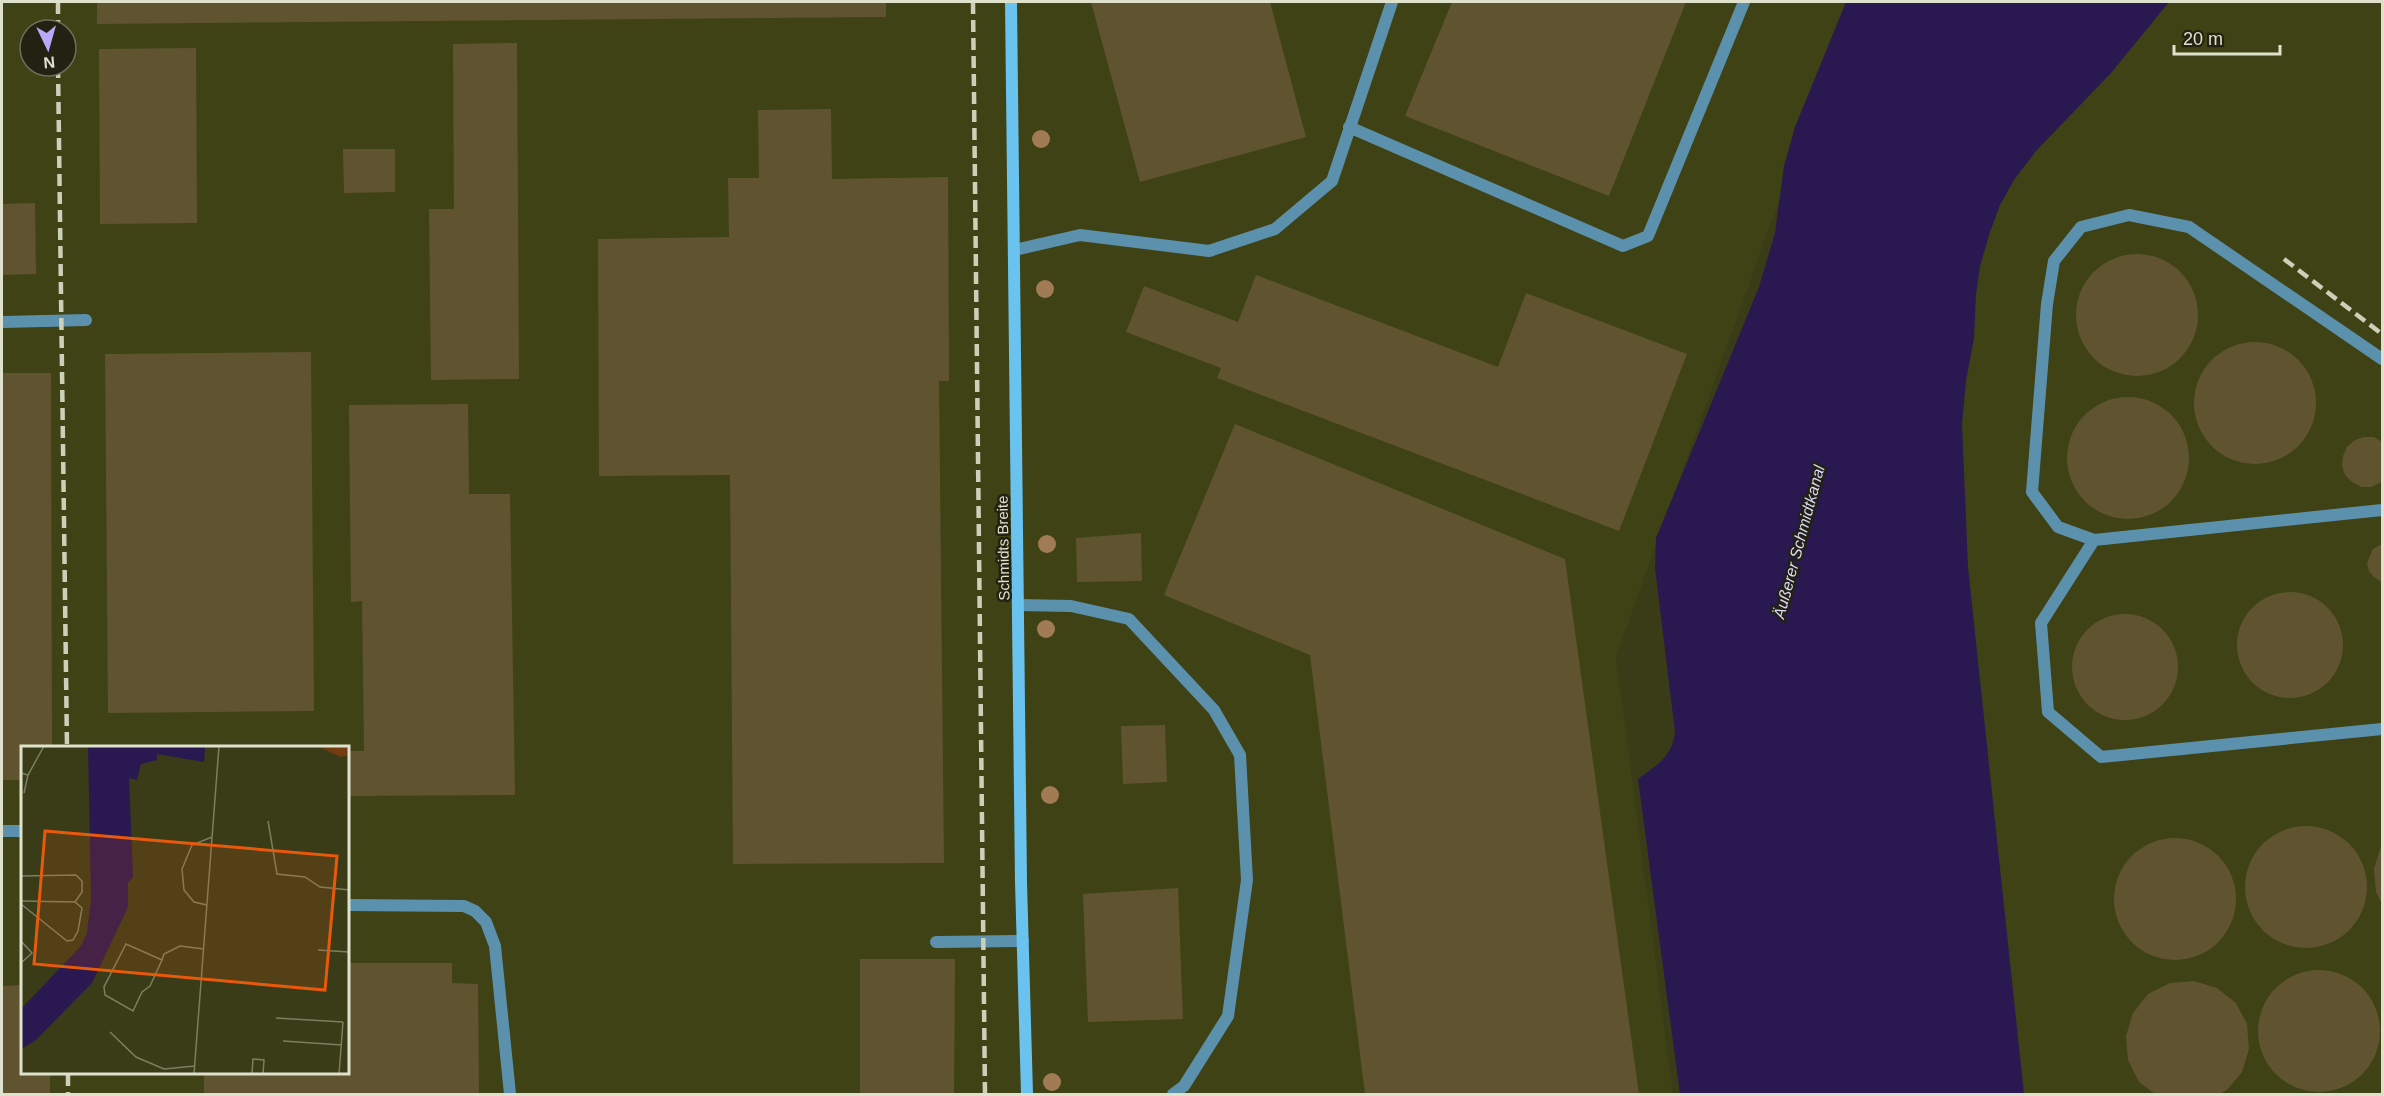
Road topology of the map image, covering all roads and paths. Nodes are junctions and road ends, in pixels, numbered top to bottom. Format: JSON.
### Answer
{"nodes":[{"id":1,"x":1011,"y":2,"type":"edge"},
{"id":2,"x":1392,"y":2,"type":"edge"},
{"id":3,"x":1744,"y":2,"type":"edge"},
{"id":4,"x":1349,"y":127,"type":"junction"},
{"id":5,"x":1015,"y":250,"type":"junction"},
{"id":6,"x":86,"y":320,"type":"dead end"},
{"id":7,"x":2,"y":322,"type":"edge"},
{"id":8,"x":2382,"y":359,"type":"edge"},
{"id":9,"x":2382,"y":510,"type":"edge"},
{"id":10,"x":2094,"y":540,"type":"junction"},
{"id":11,"x":1018,"y":605,"type":"junction"},
{"id":12,"x":2382,"y":729,"type":"edge"},
{"id":13,"x":2,"y":831,"type":"edge"},
{"id":14,"x":21,"y":831,"type":"edge"},
{"id":15,"x":350,"y":905,"type":"edge"},
{"id":16,"x":1023,"y":941,"type":"junction"},
{"id":17,"x":936,"y":942,"type":"dead end"},
{"id":18,"x":510,"y":1095,"type":"edge"},
{"id":19,"x":1026,"y":1095,"type":"edge"},
{"id":20,"x":1173,"y":1095,"type":"edge"}],
"edges":[{"from":1,"to":5,"type":"main road","name":"Schmidts Breite"},
{"from":2,"to":4,"type":"lane"},
{"from":3,"to":4,"type":"lane"},
{"from":4,"to":5,"type":"lane"},
{"from":5,"to":11,"type":"main road","name":"Schmidts Breite"},
{"from":6,"to":7,"type":"lane"},
{"from":8,"to":10,"type":"lane"},
{"from":9,"to":10,"type":"lane"},
{"from":10,"to":12,"type":"lane"},
{"from":11,"to":16,"type":"main road","name":"Schmidts Breite"},
{"from":11,"to":20,"type":"lane"},
{"from":13,"to":14,"type":"lane"},
{"from":15,"to":18,"type":"lane"},
{"from":16,"to":17,"type":"lane"},
{"from":16,"to":19,"type":"main road","name":"Schmidts Breite"}]}
